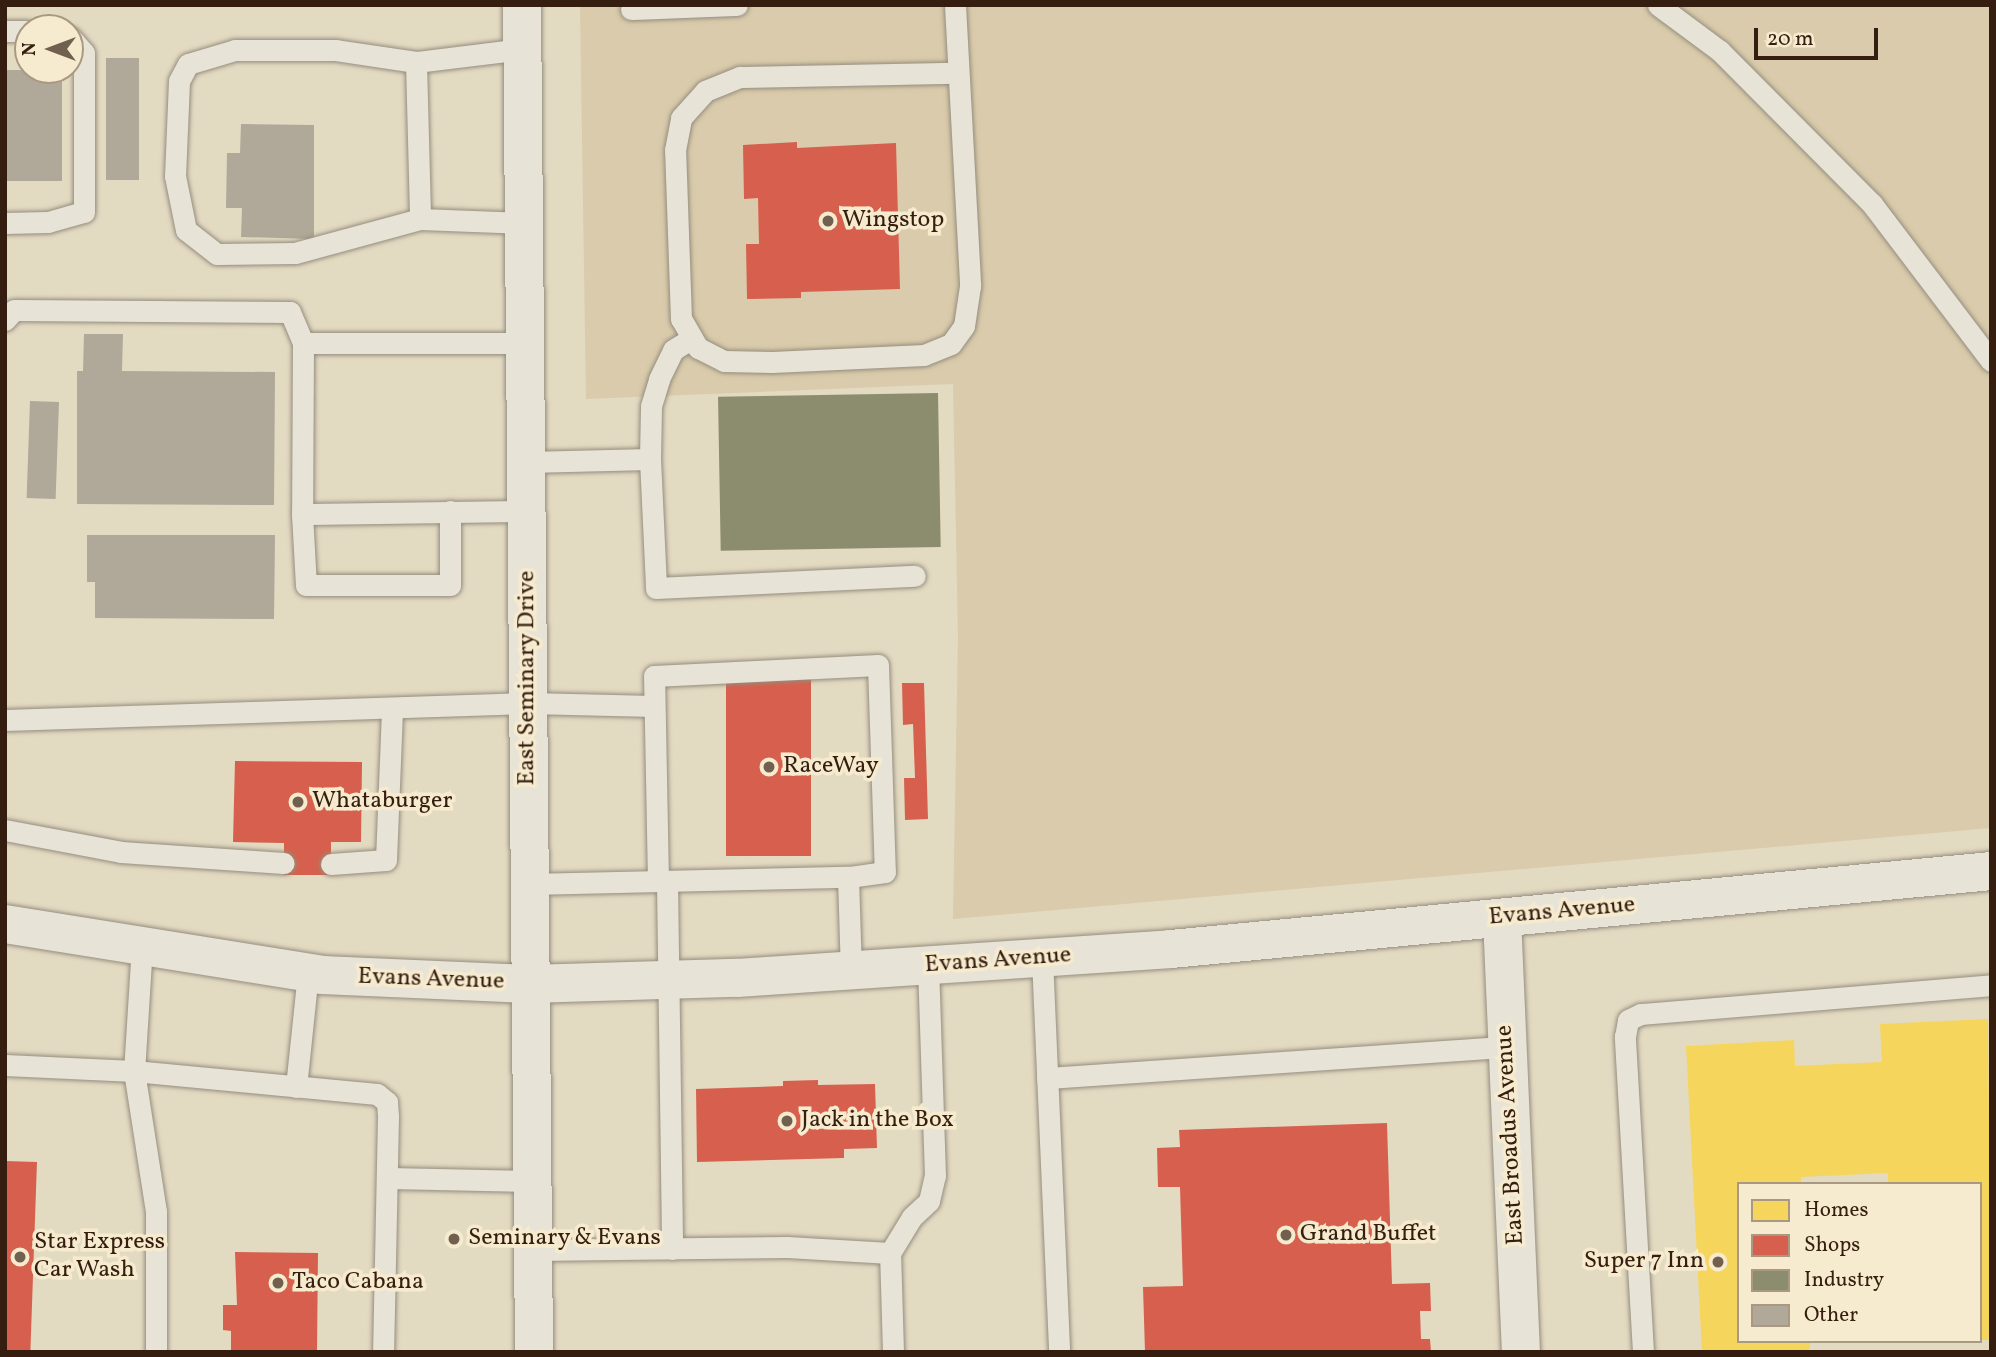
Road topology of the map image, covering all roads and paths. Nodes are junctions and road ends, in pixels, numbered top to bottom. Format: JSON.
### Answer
{"nodes":[{"id":1,"x":522,"y":5,"type":"edge"},
{"id":2,"x":737,"y":5,"type":"edge"},
{"id":3,"x":955,"y":5,"type":"edge"},
{"id":4,"x":1658,"y":5,"type":"edge"},
{"id":5,"x":631,"y":9,"type":"dead end"},
{"id":6,"x":522,"y":49,"type":"junction"},
{"id":7,"x":416,"y":62,"type":"junction"},
{"id":8,"x":958,"y":73,"type":"junction"},
{"id":9,"x":84,"y":84,"type":"edge"},
{"id":10,"x":420,"y":219,"type":"junction"},
{"id":11,"x":5,"y":223,"type":"edge"},
{"id":12,"x":525,"y":223,"type":"junction"},
{"id":13,"x":5,"y":320,"type":"edge"},
{"id":14,"x":692,"y":338,"type":"junction"},
{"id":15,"x":303,"y":342,"type":"junction"},
{"id":16,"x":524,"y":342,"type":"junction"},
{"id":17,"x":1991,"y":361,"type":"edge"},
{"id":18,"x":650,"y":459,"type":"junction"},
{"id":19,"x":527,"y":462,"type":"junction"},
{"id":20,"x":450,"y":511,"type":"junction"},
{"id":21,"x":527,"y":511,"type":"junction"},
{"id":22,"x":302,"y":514,"type":"junction"},
{"id":23,"x":915,"y":576,"type":"dead end"},
{"id":24,"x":528,"y":703,"type":"junction"},
{"id":25,"x":654,"y":706,"type":"junction"},
{"id":26,"x":392,"y":708,"type":"junction"},
{"id":27,"x":5,"y":719,"type":"edge"},
{"id":28,"x":5,"y":830,"type":"edge"},
{"id":29,"x":284,"y":863,"type":"dead end"},
{"id":30,"x":331,"y":864,"type":"dead end"},
{"id":31,"x":1991,"y":871,"type":"edge"},
{"id":32,"x":848,"y":877,"type":"junction"},
{"id":33,"x":662,"y":881,"type":"junction"},
{"id":34,"x":529,"y":884,"type":"junction"},
{"id":35,"x":1502,"y":918,"type":"junction"},
{"id":36,"x":5,"y":924,"type":"edge"},
{"id":37,"x":142,"y":945,"type":"junction"},
{"id":38,"x":1042,"y":958,"type":"junction"},
{"id":39,"x":928,"y":965,"type":"junction"},
{"id":40,"x":850,"y":970,"type":"junction"},
{"id":41,"x":308,"y":973,"type":"junction"},
{"id":42,"x":670,"y":979,"type":"junction"},
{"id":43,"x":529,"y":984,"type":"junction"},
{"id":44,"x":1991,"y":985,"type":"edge"},
{"id":45,"x":1507,"y":1047,"type":"junction"},
{"id":46,"x":5,"y":1065,"type":"edge"},
{"id":47,"x":134,"y":1071,"type":"junction"},
{"id":48,"x":1047,"y":1078,"type":"junction"},
{"id":49,"x":296,"y":1087,"type":"junction"},
{"id":50,"x":387,"y":1178,"type":"junction"},
{"id":51,"x":532,"y":1181,"type":"junction"},
{"id":52,"x":672,"y":1249,"type":"junction"},
{"id":53,"x":533,"y":1250,"type":"junction"},
{"id":54,"x":890,"y":1253,"type":"junction"},
{"id":55,"x":156,"y":1352,"type":"edge"},
{"id":56,"x":383,"y":1352,"type":"edge"},
{"id":57,"x":534,"y":1352,"type":"edge"},
{"id":58,"x":893,"y":1352,"type":"edge"},
{"id":59,"x":1059,"y":1352,"type":"edge"},
{"id":60,"x":1521,"y":1352,"type":"edge"},
{"id":61,"x":1643,"y":1352,"type":"edge"}],
"edges":[{"from":1,"to":6,"type":"street","name":"East Seminary Drive"},
{"from":2,"to":5,"type":"lane"},
{"from":3,"to":8,"type":"lane"},
{"from":4,"to":17,"type":"lane"},
{"from":6,"to":7,"type":"lane"},
{"from":6,"to":12,"type":"street","name":"East Seminary Drive"},
{"from":7,"to":10,"type":"lane"},
{"from":7,"to":10,"type":"lane"},
{"from":8,"to":14,"type":"lane"},
{"from":8,"to":14,"type":"lane"},
{"from":9,"to":11,"type":"lane"},
{"from":10,"to":12,"type":"lane"},
{"from":12,"to":16,"type":"street","name":"East Seminary Drive"},
{"from":13,"to":15,"type":"lane"},
{"from":14,"to":18,"type":"lane"},
{"from":15,"to":16,"type":"lane"},
{"from":15,"to":22,"type":"lane"},
{"from":16,"to":19,"type":"street","name":"East Seminary Drive"},
{"from":18,"to":19,"type":"lane"},
{"from":18,"to":23,"type":"lane"},
{"from":19,"to":21,"type":"street","name":"East Seminary Drive"},
{"from":20,"to":21,"type":"lane"},
{"from":20,"to":22,"type":"lane"},
{"from":20,"to":22,"type":"lane"},
{"from":21,"to":24,"type":"street","name":"East Seminary Drive"},
{"from":24,"to":25,"type":"lane"},
{"from":24,"to":26,"type":"lane"},
{"from":24,"to":34,"type":"street","name":"East Seminary Drive"},
{"from":25,"to":32,"type":"lane"},
{"from":25,"to":33,"type":"lane"},
{"from":26,"to":27,"type":"lane"},
{"from":26,"to":30,"type":"lane"},
{"from":28,"to":29,"type":"lane"},
{"from":31,"to":35,"type":"street","name":"Evans Avenue"},
{"from":32,"to":33,"type":"lane"},
{"from":32,"to":40,"type":"lane"},
{"from":33,"to":34,"type":"lane"},
{"from":33,"to":42,"type":"lane"},
{"from":34,"to":43,"type":"street","name":"East Seminary Drive"},
{"from":35,"to":38,"type":"street","name":"Evans Avenue"},
{"from":35,"to":45,"type":"street","name":"East Broadus Avenue"},
{"from":36,"to":37,"type":"street","name":"Evans Avenue"},
{"from":37,"to":41,"type":"street","name":"Evans Avenue"},
{"from":37,"to":47,"type":"lane"},
{"from":38,"to":39,"type":"street","name":"Evans Avenue"},
{"from":38,"to":48,"type":"lane"},
{"from":39,"to":40,"type":"street","name":"Evans Avenue"},
{"from":39,"to":54,"type":"lane"},
{"from":40,"to":42,"type":"street","name":"Evans Avenue"},
{"from":41,"to":43,"type":"street","name":"Evans Avenue"},
{"from":41,"to":49,"type":"lane"},
{"from":42,"to":43,"type":"street","name":"Evans Avenue"},
{"from":42,"to":52,"type":"lane"},
{"from":43,"to":51,"type":"street","name":"East Seminary Drive"},
{"from":44,"to":61,"type":"lane"},
{"from":45,"to":48,"type":"lane"},
{"from":45,"to":60,"type":"street","name":"East Broadus Avenue"},
{"from":46,"to":47,"type":"lane"},
{"from":47,"to":49,"type":"lane"},
{"from":47,"to":55,"type":"lane"},
{"from":48,"to":59,"type":"lane"},
{"from":49,"to":50,"type":"lane"},
{"from":50,"to":51,"type":"lane"},
{"from":50,"to":56,"type":"lane"},
{"from":51,"to":53,"type":"street","name":"East Seminary Drive"},
{"from":52,"to":53,"type":"lane"},
{"from":52,"to":54,"type":"lane"},
{"from":53,"to":57,"type":"street","name":"East Seminary Drive"},
{"from":54,"to":58,"type":"lane"}]}
